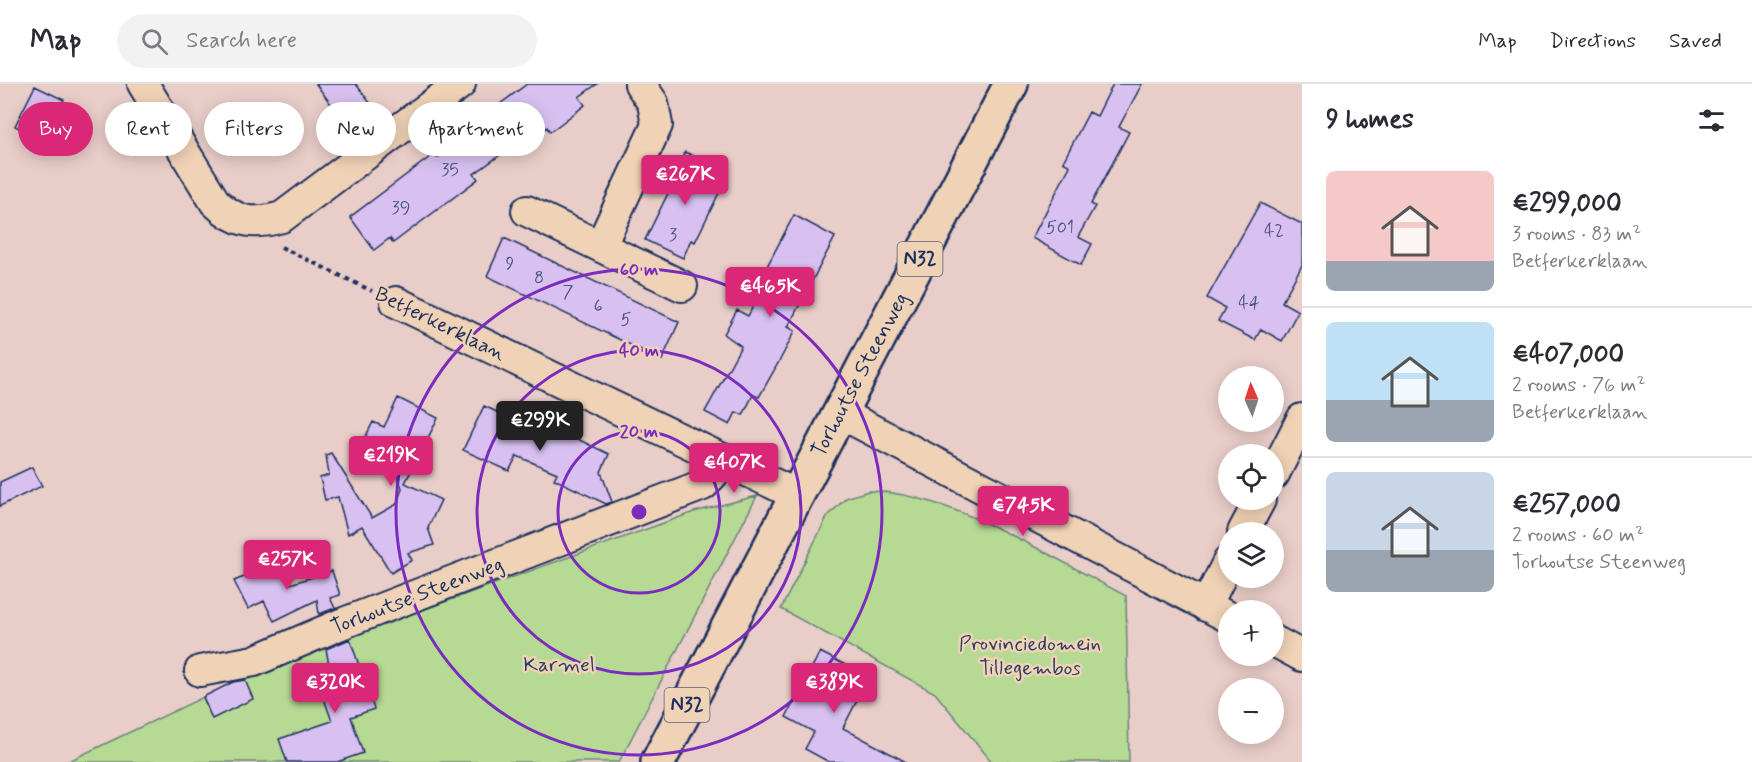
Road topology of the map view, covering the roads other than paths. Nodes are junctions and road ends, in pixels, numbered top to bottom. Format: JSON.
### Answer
{"nodes":[{"id":1,"x":143,"y":84,"type":"edge"},
{"id":2,"x":460,"y":84,"type":"edge"},
{"id":3,"x":640,"y":84,"type":"edge"},
{"id":4,"x":1011,"y":84,"type":"edge"},
{"id":5,"x":527,"y":211,"type":"dead end"},
{"id":6,"x":601,"y":245,"type":"junction"},
{"id":7,"x":682,"y":286,"type":"dead end"},
{"id":8,"x":396,"y":302,"type":"road end"},
{"id":9,"x":840,"y":414,"type":"junction"},
{"id":10,"x":1302,"y":419,"type":"edge"},
{"id":11,"x":1284,"y":454,"type":"edge"},
{"id":12,"x":724,"y":462,"type":"junction"},
{"id":13,"x":797,"y":495,"type":"junction"},
{"id":14,"x":1222,"y":588,"type":"edge"},
{"id":15,"x":1217,"y":612,"type":"edge"},
{"id":16,"x":1284,"y":646,"type":"edge"},
{"id":17,"x":1302,"y":656,"type":"edge"},
{"id":18,"x":200,"y":671,"type":"dead end"},
{"id":19,"x":658,"y":762,"type":"edge"}],
"edges":[{"from":1,"to":2,"type":"street"},
{"from":3,"to":6,"type":"street"},
{"from":4,"to":9,"type":"main road","name":"Torhoutse Steenweg","number":"N32"},
{"from":5,"to":6,"type":"street"},
{"from":6,"to":7,"type":"street"},
{"from":8,"to":12,"type":"street","name":"Betferkerklaan"},
{"from":9,"to":13,"type":"main road","name":"Torhoutse Steenweg","number":"N32"},
{"from":9,"to":15,"type":"street"},
{"from":10,"to":11,"type":"street"},
{"from":12,"to":13,"type":"street","name":"Betferkerklaan"},
{"from":12,"to":18,"type":"street","name":"Torhoutse Steenweg"},
{"from":13,"to":19,"type":"main road","name":"Torhoutse Steenweg","number":"N32"},
{"from":14,"to":15,"type":"street"},
{"from":16,"to":17,"type":"street"}]}
